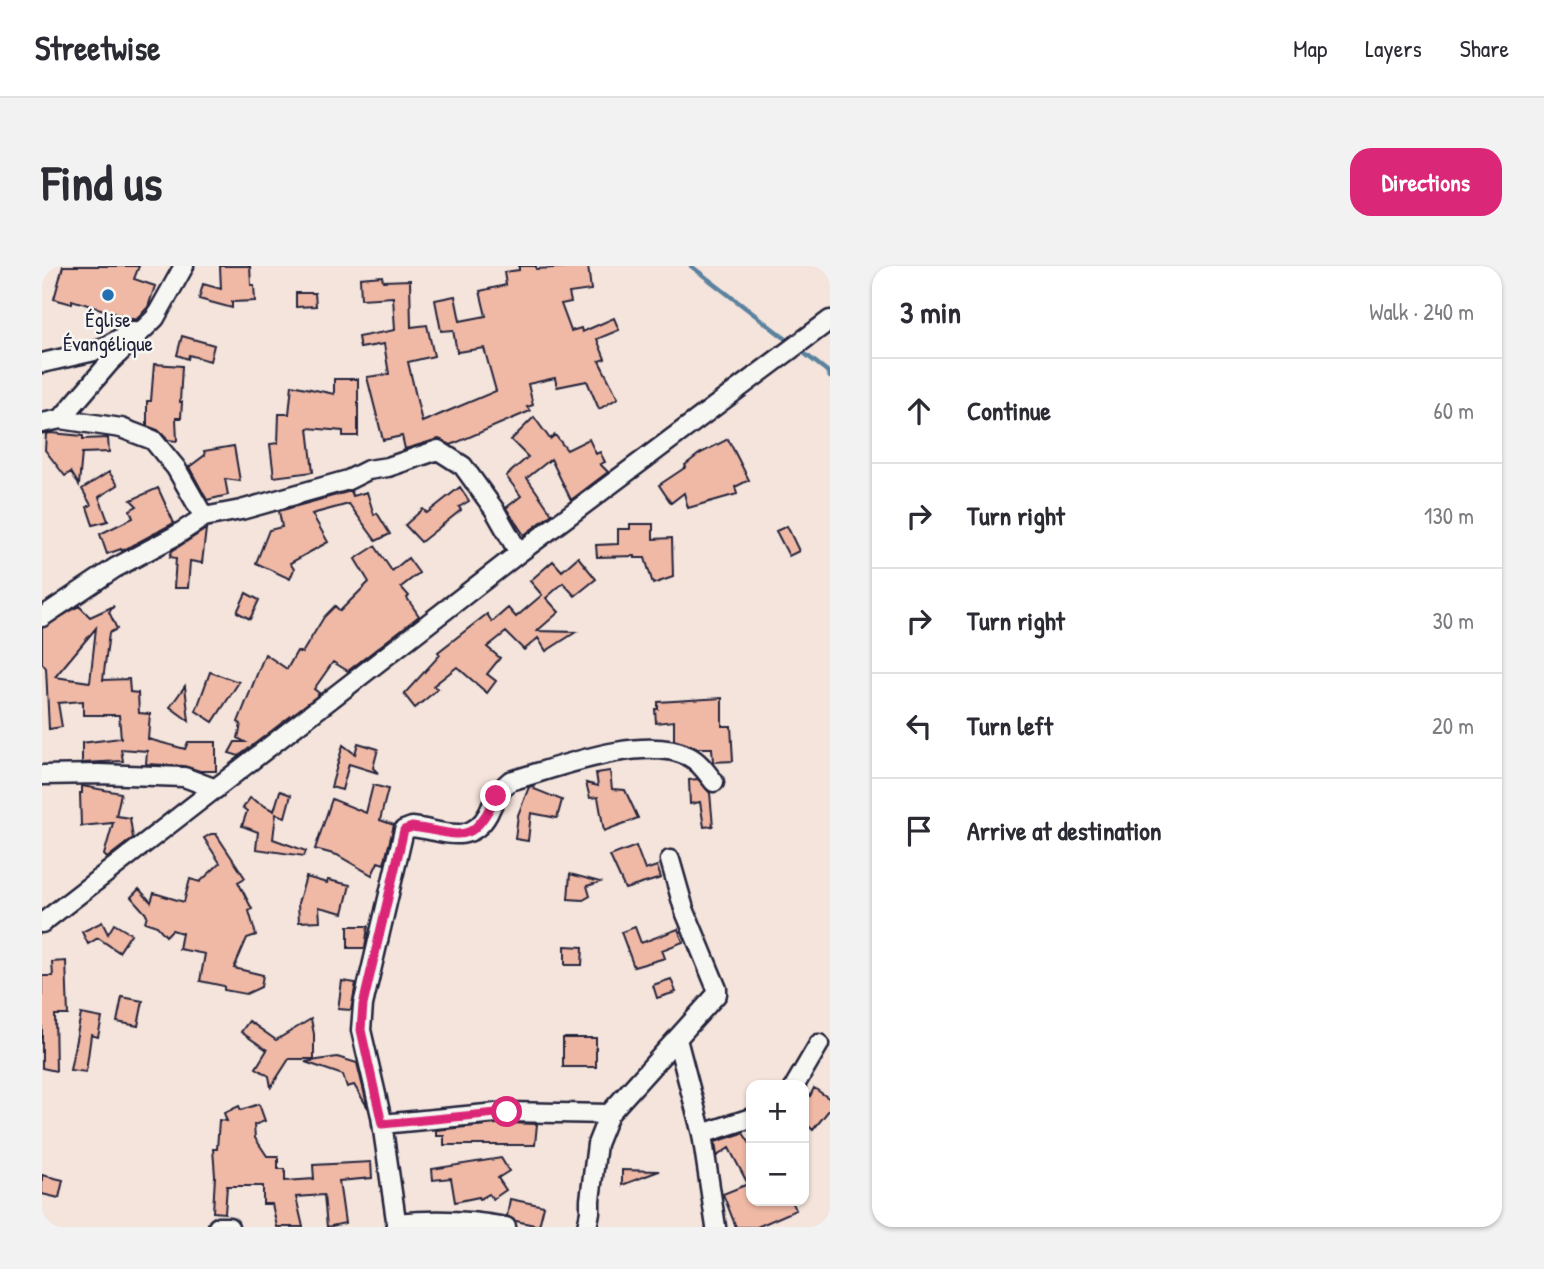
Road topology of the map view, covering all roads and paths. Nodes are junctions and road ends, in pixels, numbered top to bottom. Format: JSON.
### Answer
{"nodes":[{"id":1,"x":184,"y":266,"type":"edge"},
{"id":2,"x":155,"y":318,"type":"junction"},
{"id":3,"x":830,"y":320,"type":"edge"},
{"id":4,"x":42,"y":363,"type":"edge"},
{"id":5,"x":48,"y":426,"type":"edge"},
{"id":6,"x":204,"y":517,"type":"junction"},
{"id":7,"x":519,"y":553,"type":"junction"},
{"id":8,"x":42,"y":617,"type":"edge"},
{"id":9,"x":42,"y":775,"type":"edge"},
{"id":10,"x":714,"y":782,"type":"dead end"},
{"id":11,"x":216,"y":789,"type":"junction"},
{"id":12,"x":670,"y":860,"type":"dead end"},
{"id":13,"x":42,"y":923,"type":"edge"},
{"id":14,"x":677,"y":1039,"type":"junction"},
{"id":15,"x":820,"y":1044,"type":"dead end"},
{"id":16,"x":798,"y":1080,"type":"edge"},
{"id":17,"x":609,"y":1114,"type":"junction"},
{"id":18,"x":746,"y":1120,"type":"edge"},
{"id":19,"x":382,"y":1124,"type":"junction"},
{"id":20,"x":702,"y":1134,"type":"junction"},
{"id":21,"x":397,"y":1225,"type":"edge"},
{"id":22,"x":218,"y":1227,"type":"edge"},
{"id":23,"x":229,"y":1227,"type":"edge"},
{"id":24,"x":506,"y":1227,"type":"edge"},
{"id":25,"x":587,"y":1227,"type":"edge"},
{"id":26,"x":716,"y":1227,"type":"edge"}],
"edges":[{"from":1,"to":2,"type":"street"},
{"from":2,"to":4,"type":"street"},
{"from":2,"to":5,"type":"street"},
{"from":3,"to":7,"type":"street"},
{"from":5,"to":6,"type":"street"},
{"from":6,"to":7,"type":"street"},
{"from":6,"to":8,"type":"street"},
{"from":7,"to":11,"type":"street"},
{"from":9,"to":11,"type":"street"},
{"from":10,"to":19,"type":"street"},
{"from":11,"to":13,"type":"street"},
{"from":12,"to":14,"type":"street"},
{"from":14,"to":17,"type":"street"},
{"from":14,"to":20,"type":"street"},
{"from":15,"to":16,"type":"street"},
{"from":17,"to":19,"type":"street"},
{"from":17,"to":25,"type":"street"},
{"from":18,"to":20,"type":"street"},
{"from":19,"to":21,"type":"street"},
{"from":20,"to":26,"type":"street"},
{"from":21,"to":24,"type":"street"},
{"from":22,"to":23,"type":"street"}]}
